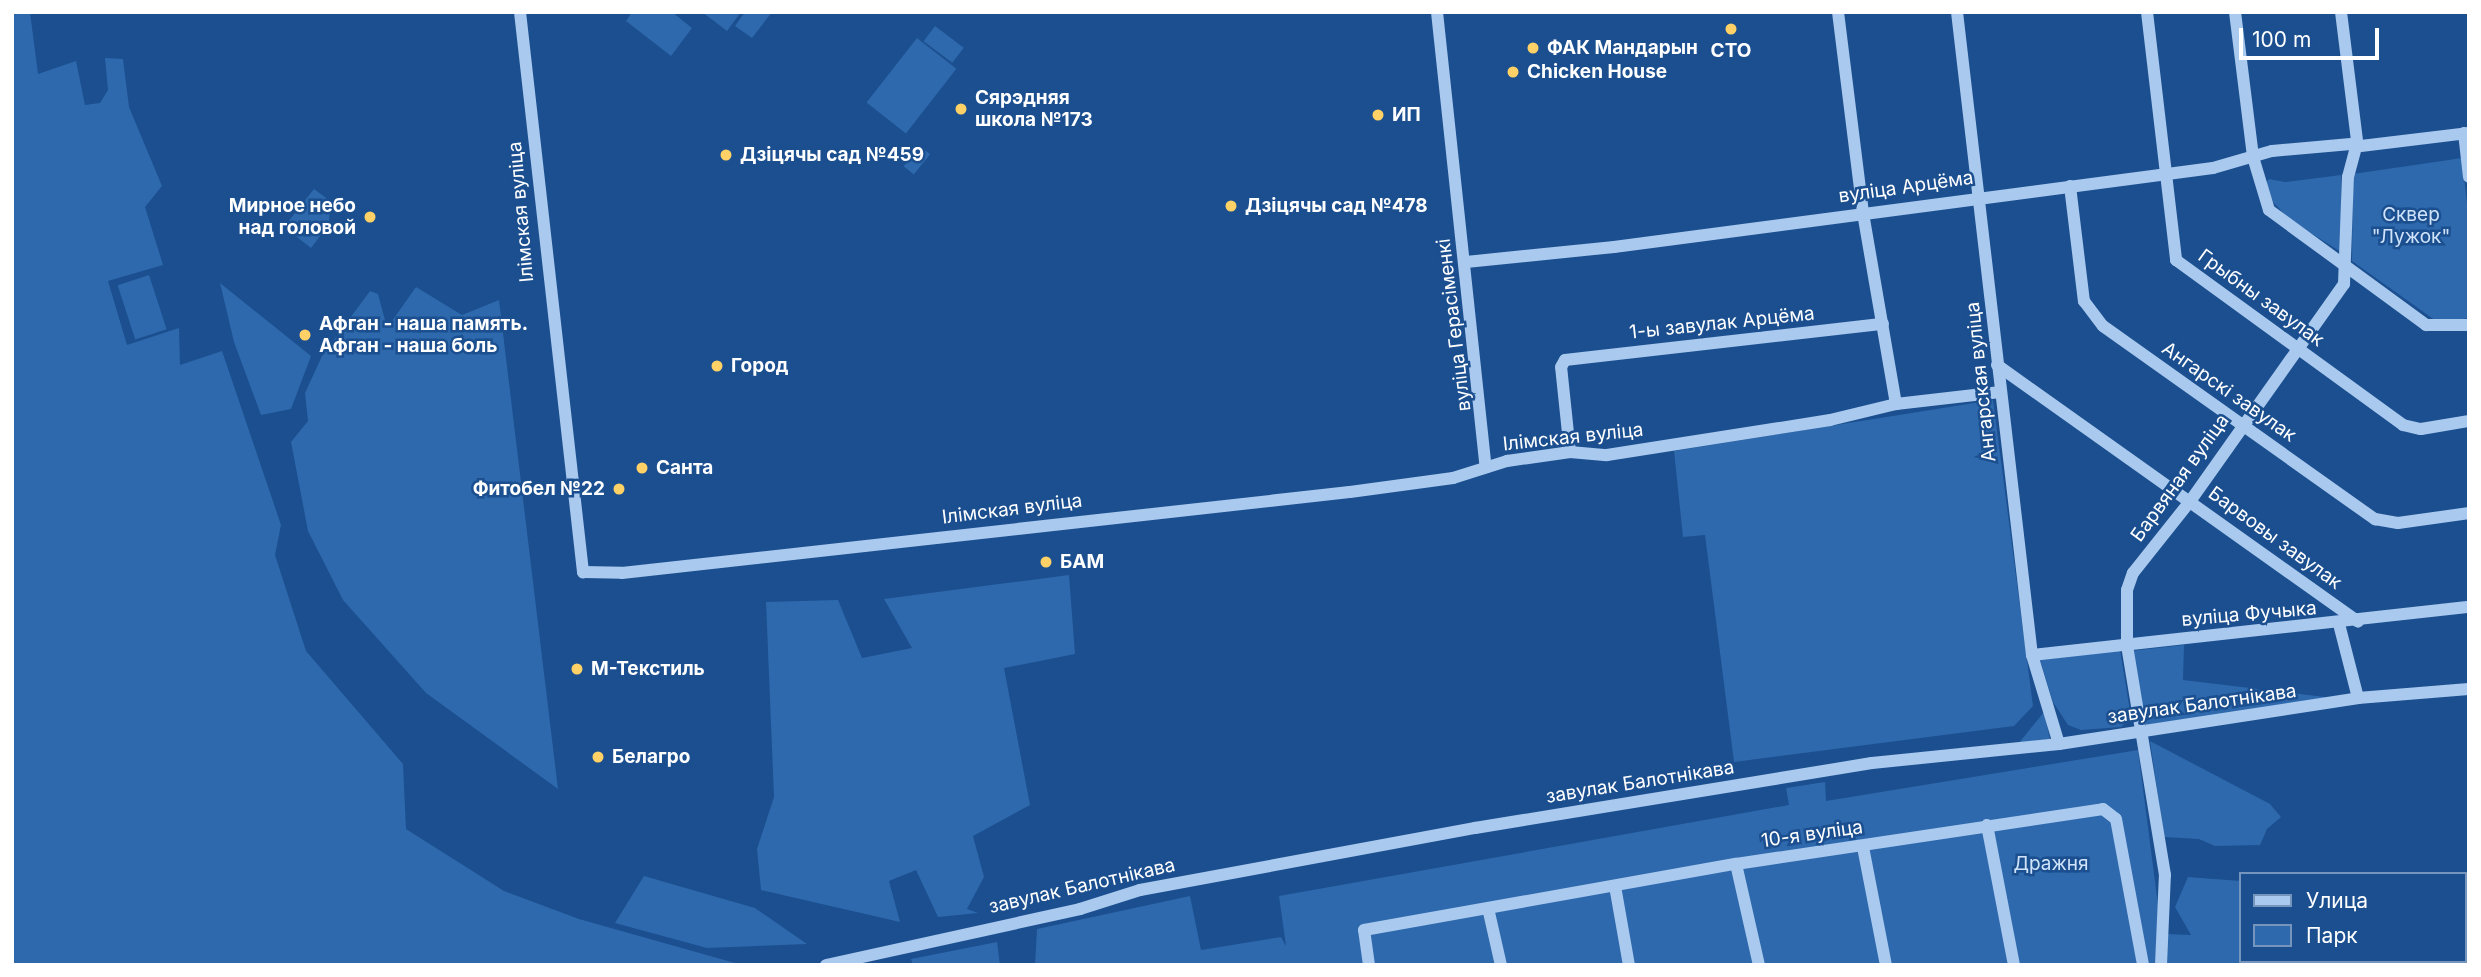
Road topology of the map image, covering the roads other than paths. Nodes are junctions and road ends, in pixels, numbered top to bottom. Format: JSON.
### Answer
{"nodes":[{"id":1,"x":520,"y":12,"type":"edge"},
{"id":2,"x":1437,"y":12,"type":"edge"},
{"id":3,"x":1838,"y":12,"type":"edge"},
{"id":4,"x":1957,"y":12,"type":"edge"},
{"id":5,"x":2147,"y":12,"type":"edge"},
{"id":6,"x":2235,"y":12,"type":"edge"},
{"id":7,"x":2341,"y":12,"type":"edge"},
{"id":8,"x":2466,"y":133,"type":"edge"},
{"id":9,"x":2356,"y":146,"type":"junction"},
{"id":10,"x":2253,"y":157,"type":"junction"},
{"id":11,"x":2165,"y":173,"type":"junction"},
{"id":12,"x":2469,"y":177,"type":"edge"},
{"id":13,"x":2070,"y":186,"type":"junction"},
{"id":14,"x":1981,"y":195,"type":"junction"},
{"id":15,"x":1863,"y":213,"type":"junction"},
{"id":16,"x":1466,"y":262,"type":"junction"},
{"id":17,"x":2347,"y":265,"type":"junction"},
{"id":18,"x":1883,"y":324,"type":"junction"},
{"id":19,"x":2469,"y":325,"type":"edge"},
{"id":20,"x":2297,"y":349,"type":"junction"},
{"id":21,"x":1997,"y":365,"type":"junction"},
{"id":22,"x":2000,"y":392,"type":"junction"},
{"id":23,"x":1896,"y":404,"type":"junction"},
{"id":24,"x":2469,"y":421,"type":"edge"},
{"id":25,"x":2243,"y":425,"type":"junction"},
{"id":26,"x":1570,"y":452,"type":"junction"},
{"id":27,"x":1486,"y":467,"type":"junction"},
{"id":28,"x":2191,"y":500,"type":"junction"},
{"id":29,"x":2469,"y":513,"type":"edge"},
{"id":30,"x":2469,"y":607,"type":"edge"},
{"id":31,"x":2358,"y":622,"type":"junction"},
{"id":32,"x":2339,"y":624,"type":"junction"},
{"id":33,"x":2127,"y":646,"type":"junction"},
{"id":34,"x":2032,"y":655,"type":"junction"},
{"id":35,"x":2469,"y":689,"type":"edge"},
{"id":36,"x":2358,"y":698,"type":"junction"},
{"id":37,"x":2142,"y":732,"type":"junction"},
{"id":38,"x":2059,"y":744,"type":"junction"},
{"id":39,"x":1987,"y":825,"type":"junction"},
{"id":40,"x":1863,"y":847,"type":"junction"},
{"id":41,"x":1737,"y":864,"type":"junction"},
{"id":42,"x":1615,"y":886,"type":"junction"},
{"id":43,"x":1488,"y":908,"type":"junction"},
{"id":44,"x":827,"y":965,"type":"edge"},
{"id":45,"x":1369,"y":965,"type":"edge"},
{"id":46,"x":1501,"y":965,"type":"edge"},
{"id":47,"x":1629,"y":965,"type":"edge"},
{"id":48,"x":1759,"y":965,"type":"edge"},
{"id":49,"x":1886,"y":965,"type":"edge"},
{"id":50,"x":2014,"y":965,"type":"edge"},
{"id":51,"x":2143,"y":965,"type":"edge"},
{"id":52,"x":2161,"y":965,"type":"edge"}],
"edges":[{"from":1,"to":27,"type":"street","name":"Ілімская вуліца"},
{"from":2,"to":16,"type":"street","name":"вуліца Герасіменкі"},
{"from":3,"to":15,"type":"street"},
{"from":4,"to":14,"type":"street","name":"Ангарская вуліца"},
{"from":5,"to":11,"type":"street","name":"Грыбны завулак"},
{"from":6,"to":10,"type":"street"},
{"from":7,"to":9,"type":"street","name":"Барвяная вуліца"},
{"from":8,"to":9,"type":"street","name":"вуліца Арцёма"},
{"from":8,"to":12,"type":"street"},
{"from":9,"to":10,"type":"street","name":"вуліца Арцёма"},
{"from":9,"to":17,"type":"street","name":"Барвяная вуліца"},
{"from":10,"to":11,"type":"street","name":"вуліца Арцёма"},
{"from":10,"to":17,"type":"street"},
{"from":11,"to":13,"type":"street","name":"вуліца Арцёма"},
{"from":11,"to":20,"type":"street","name":"Грыбны завулак"},
{"from":13,"to":14,"type":"street","name":"вуліца Арцёма"},
{"from":13,"to":25,"type":"street","name":"Ангарскі завулак"},
{"from":14,"to":15,"type":"street","name":"вуліца Арцёма"},
{"from":14,"to":21,"type":"street","name":"Ангарская вуліца"},
{"from":15,"to":16,"type":"street","name":"вуліца Арцёма"},
{"from":15,"to":18,"type":"street"},
{"from":16,"to":27,"type":"street","name":"вуліца Герасіменкі"},
{"from":17,"to":19,"type":"street"},
{"from":17,"to":20,"type":"street","name":"Барвяная вуліца"},
{"from":18,"to":23,"type":"street"},
{"from":18,"to":26,"type":"street","name":"1-ы завулак Арцёма"},
{"from":20,"to":24,"type":"street","name":"Грыбны завулак"},
{"from":20,"to":25,"type":"street","name":"Барвяная вуліца"},
{"from":21,"to":22,"type":"street","name":"Ангарская вуліца"},
{"from":21,"to":28,"type":"street","name":"Барвовы завулак"},
{"from":22,"to":23,"type":"street","name":"Ілімская вуліца"},
{"from":22,"to":34,"type":"street","name":"Ангарская вуліца"},
{"from":23,"to":26,"type":"street","name":"Ілімская вуліца"},
{"from":25,"to":28,"type":"street","name":"Барвяная вуліца"},
{"from":25,"to":29,"type":"street","name":"Ангарскі завулак"},
{"from":26,"to":27,"type":"street","name":"Ілімская вуліца"},
{"from":28,"to":31,"type":"street","name":"Барвовы завулак"},
{"from":28,"to":33,"type":"street","name":"Барвяная вуліца"},
{"from":30,"to":31,"type":"street","name":"вуліца Фучыка"},
{"from":31,"to":32,"type":"street","name":"вуліца Фучыка"},
{"from":32,"to":33,"type":"street","name":"вуліца Фучыка"},
{"from":32,"to":36,"type":"street"},
{"from":33,"to":34,"type":"street","name":"вуліца Фучыка"},
{"from":33,"to":37,"type":"street","name":"Барвяная вуліца"},
{"from":34,"to":38,"type":"street","name":"Ангарская вуліца"},
{"from":35,"to":36,"type":"street","name":"завулак Балотнікава"},
{"from":36,"to":37,"type":"street","name":"завулак Балотнікава"},
{"from":37,"to":38,"type":"street","name":"завулак Балотнікава"},
{"from":37,"to":52,"type":"street","name":"Барвяная вуліца"},
{"from":38,"to":44,"type":"street","name":"завулак Балотнікава"},
{"from":39,"to":40,"type":"street","name":"10-я вуліца"},
{"from":39,"to":50,"type":"street"},
{"from":39,"to":51,"type":"street","name":"10-я вуліца"},
{"from":40,"to":41,"type":"street","name":"10-я вуліца"},
{"from":40,"to":49,"type":"street"},
{"from":41,"to":42,"type":"street","name":"10-я вуліца"},
{"from":41,"to":48,"type":"street"},
{"from":42,"to":43,"type":"street","name":"10-я вуліца"},
{"from":42,"to":47,"type":"street"},
{"from":43,"to":45,"type":"street","name":"10-я вуліца"},
{"from":43,"to":46,"type":"street"}]}
